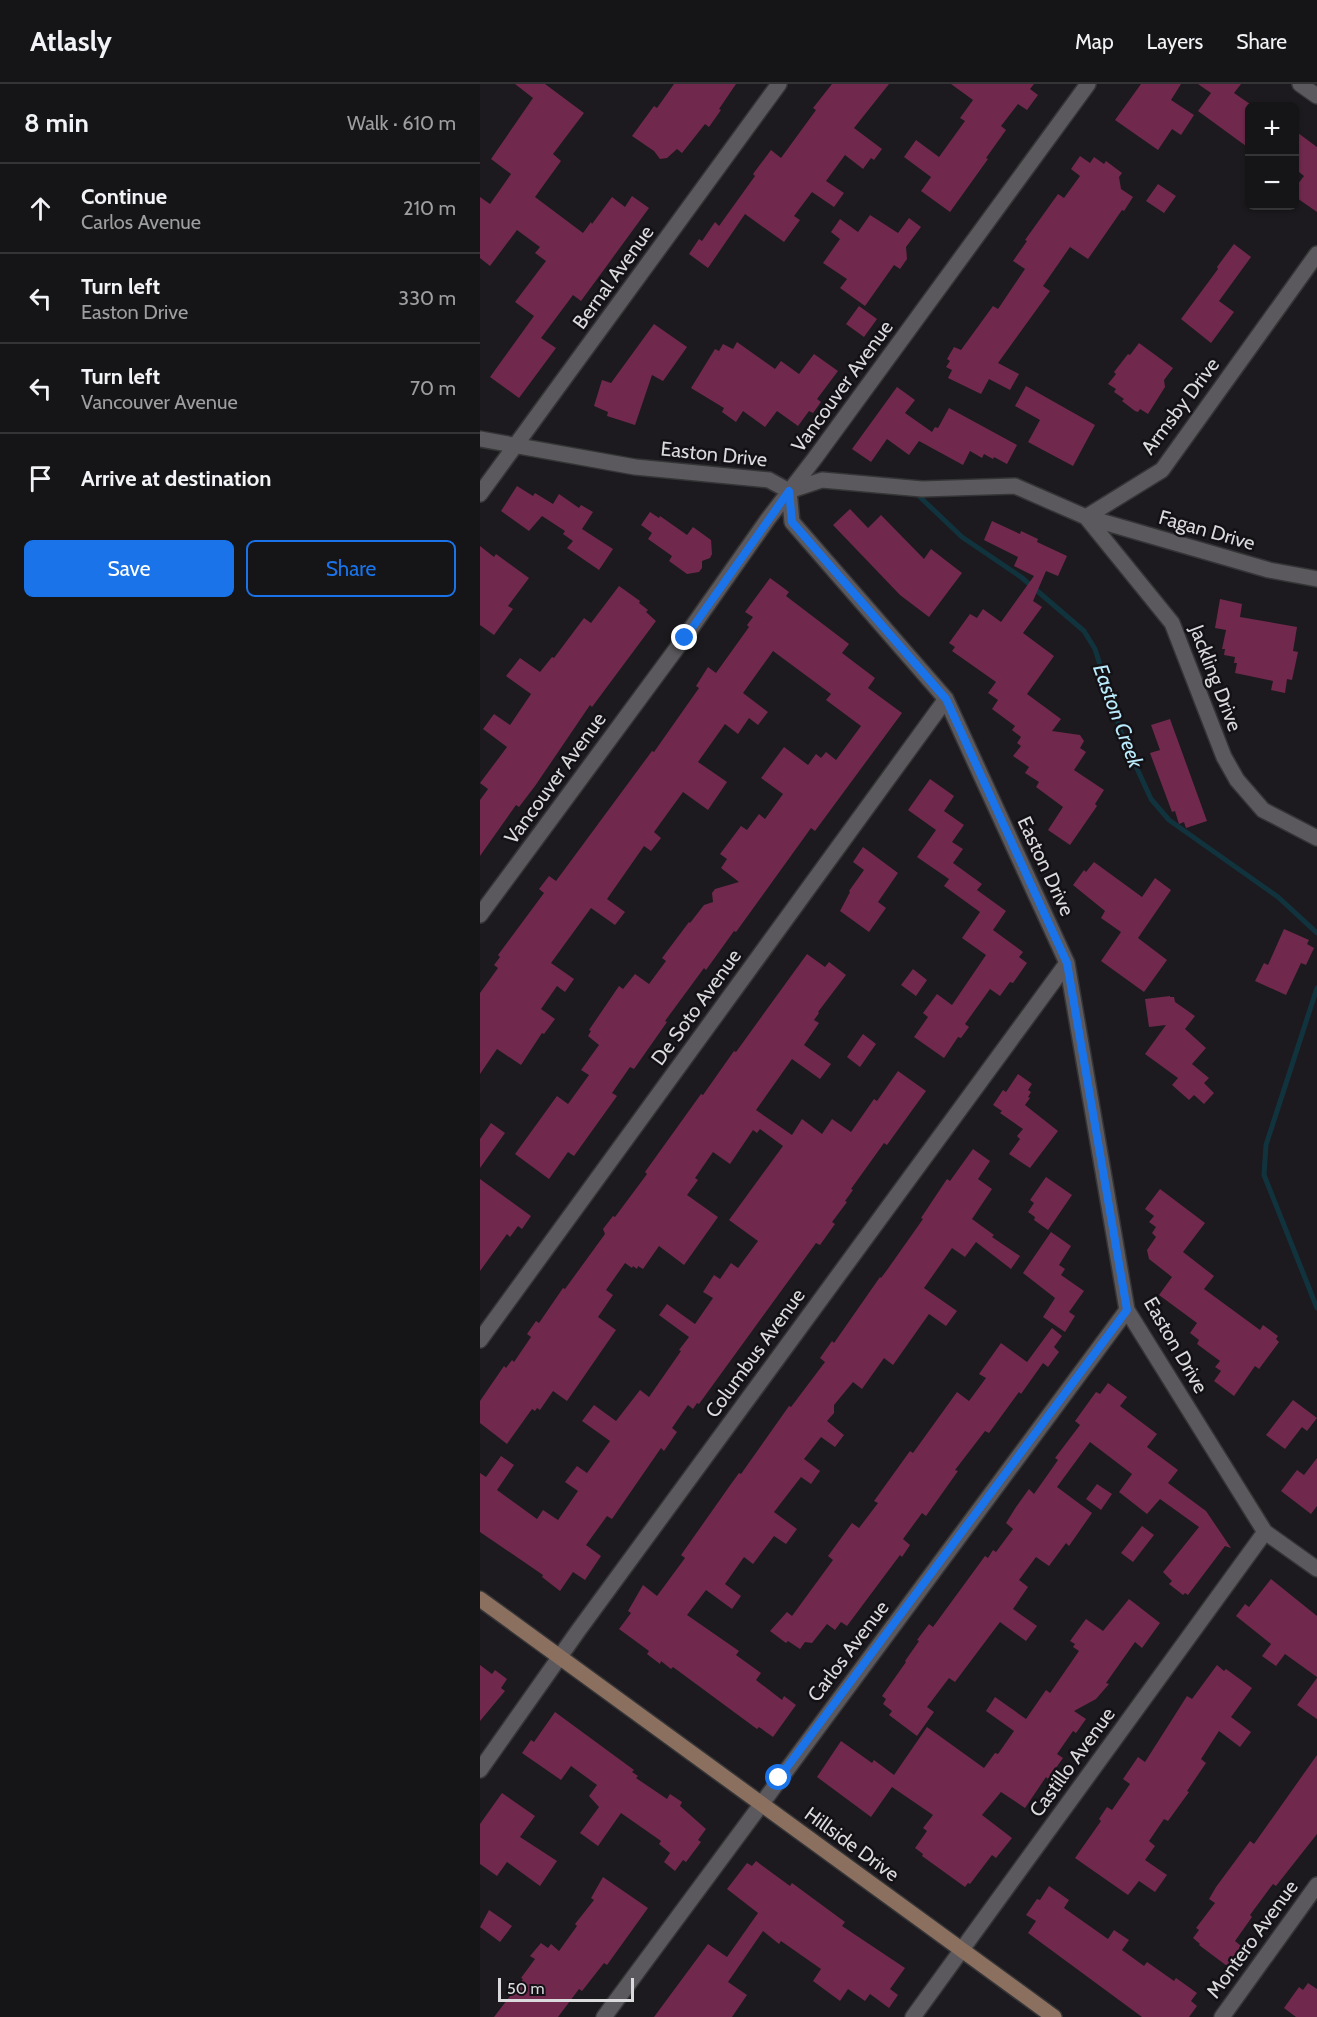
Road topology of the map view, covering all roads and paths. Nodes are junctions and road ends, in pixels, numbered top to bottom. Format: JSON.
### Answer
{"nodes":[{"id":1,"x":780,"y":84,"type":"edge"},
{"id":2,"x":1088,"y":84,"type":"edge"},
{"id":3,"x":1300,"y":84,"type":"edge"},
{"id":4,"x":1317,"y":96,"type":"edge"},
{"id":5,"x":1317,"y":254,"type":"edge"},
{"id":6,"x":480,"y":439,"type":"edge"},
{"id":7,"x":514,"y":447,"type":"junction"},
{"id":8,"x":789,"y":491,"type":"junction"},
{"id":9,"x":480,"y":494,"type":"edge"},
{"id":10,"x":1086,"y":516,"type":"junction"},
{"id":11,"x":1317,"y":579,"type":"edge"},
{"id":12,"x":946,"y":699,"type":"junction"},
{"id":13,"x":1317,"y":838,"type":"edge"},
{"id":14,"x":480,"y":915,"type":"edge"},
{"id":15,"x":1067,"y":963,"type":"junction"},
{"id":16,"x":1127,"y":1310,"type":"junction"},
{"id":17,"x":480,"y":1340,"type":"edge"},
{"id":18,"x":1266,"y":1532,"type":"junction"},
{"id":19,"x":1317,"y":1569,"type":"edge"},
{"id":20,"x":480,"y":1599,"type":"edge"},
{"id":21,"x":560,"y":1657,"type":"junction"},
{"id":22,"x":480,"y":1770,"type":"edge"},
{"id":23,"x":760,"y":1803,"type":"junction"},
{"id":24,"x":1317,"y":1885,"type":"edge"},
{"id":25,"x":962,"y":1950,"type":"junction"},
{"id":26,"x":604,"y":2017,"type":"edge"},
{"id":27,"x":913,"y":2017,"type":"edge"},
{"id":28,"x":1054,"y":2017,"type":"edge"},
{"id":29,"x":1222,"y":2017,"type":"edge"}],
"edges":[{"from":1,"to":7,"type":"street","name":"Bernal Avenue"},
{"from":2,"to":8,"type":"street","name":"Vancouver Avenue"},
{"from":3,"to":4,"type":"street"},
{"from":5,"to":10,"type":"street","name":"Armsby Drive"},
{"from":6,"to":7,"type":"street","name":"Easton Drive"},
{"from":7,"to":8,"type":"street","name":"Easton Drive"},
{"from":7,"to":9,"type":"street","name":"Bernal Avenue"},
{"from":8,"to":10,"type":"street"},
{"from":8,"to":12,"type":"street","name":"Easton Drive"},
{"from":8,"to":14,"type":"street","name":"Vancouver Avenue"},
{"from":10,"to":11,"type":"street","name":"Fagan Drive"},
{"from":10,"to":13,"type":"street","name":"Jackling Drive"},
{"from":12,"to":15,"type":"street","name":"Easton Drive"},
{"from":12,"to":17,"type":"street","name":"De Soto Avenue"},
{"from":15,"to":16,"type":"street","name":"Easton Drive"},
{"from":15,"to":21,"type":"street","name":"Columbus Avenue"},
{"from":16,"to":18,"type":"street","name":"Easton Drive"},
{"from":16,"to":23,"type":"street","name":"Carlos Avenue"},
{"from":18,"to":19,"type":"street","name":"Easton Drive"},
{"from":18,"to":25,"type":"street","name":"Castillo Avenue"},
{"from":20,"to":21,"type":"main road","name":"Hillside Drive"},
{"from":21,"to":22,"type":"street","name":"Columbus Avenue"},
{"from":21,"to":23,"type":"main road","name":"Hillside Drive"},
{"from":23,"to":25,"type":"main road","name":"Hillside Drive"},
{"from":23,"to":26,"type":"street","name":"Carlos Avenue"},
{"from":24,"to":29,"type":"street","name":"Montero Avenue"},
{"from":25,"to":27,"type":"street","name":"Castillo Avenue"},
{"from":25,"to":28,"type":"main road","name":"Hillside Drive"}]}
